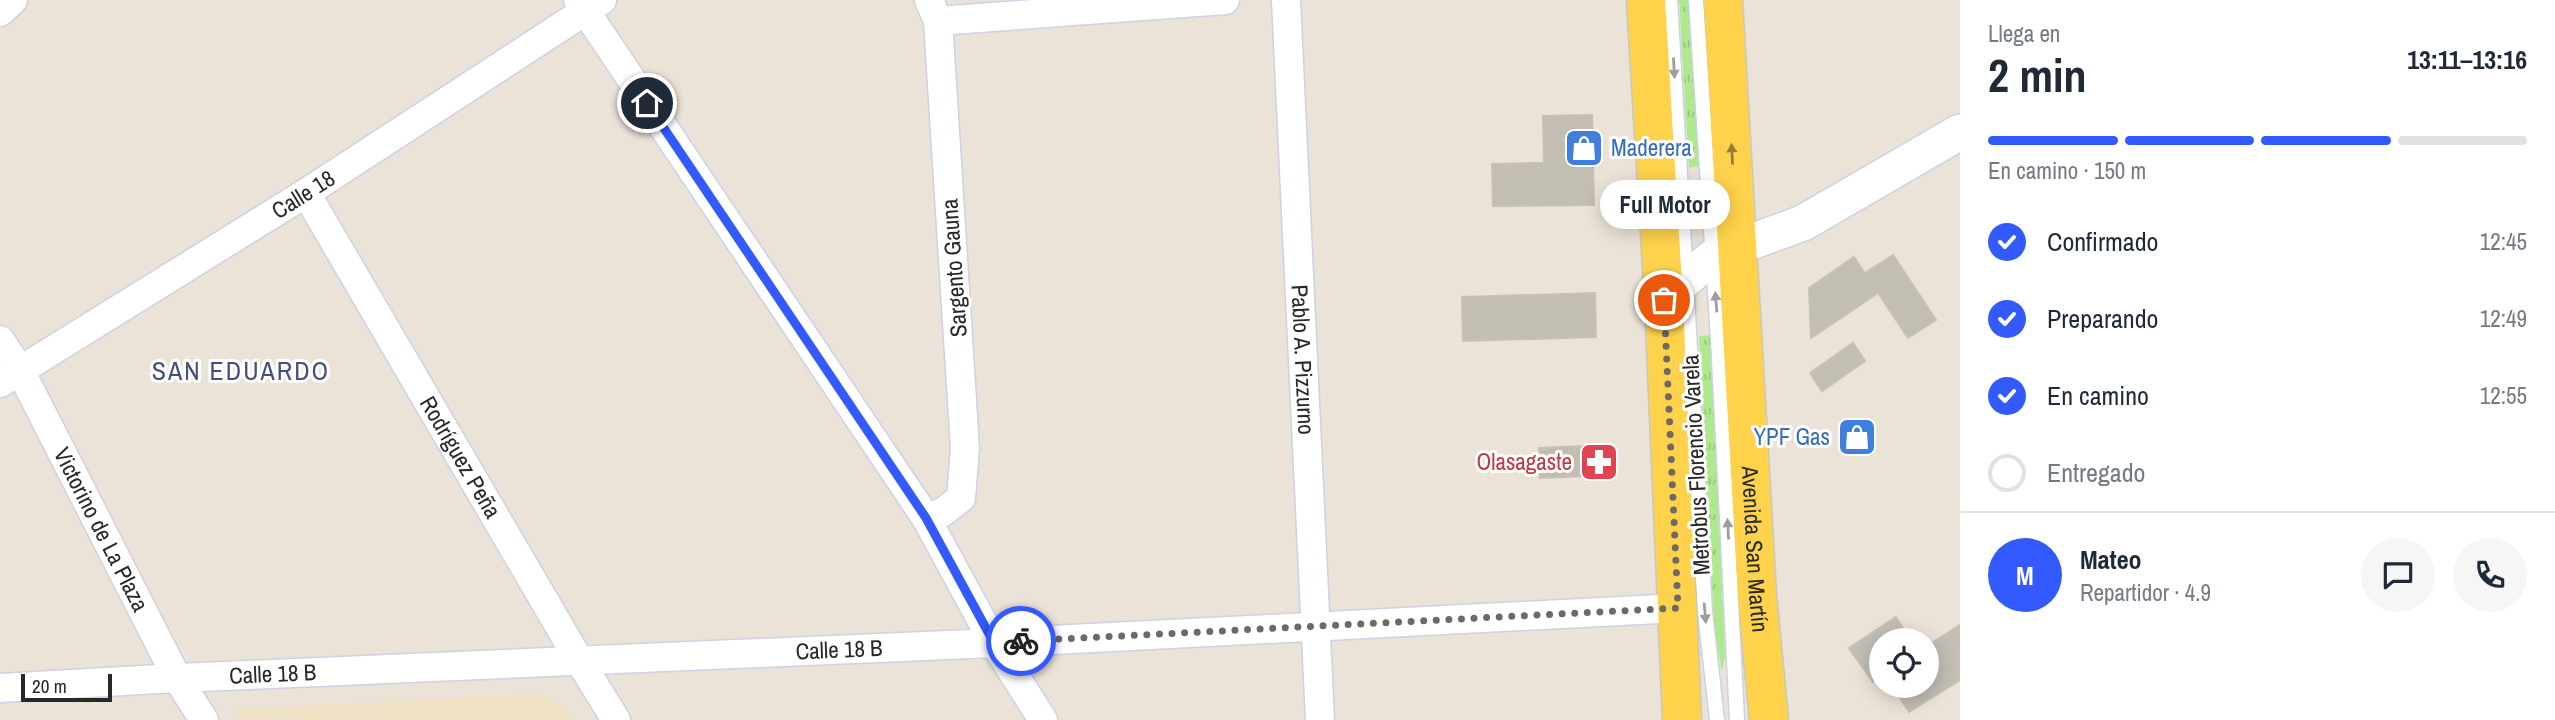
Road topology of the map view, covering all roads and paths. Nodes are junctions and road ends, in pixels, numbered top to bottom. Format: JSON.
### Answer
{"nodes":[{"id":1,"x":13,"y":0,"type":"edge"},
{"id":2,"x":1225,"y":0,"type":"edge"},
{"id":3,"x":1286,"y":0,"type":"edge"},
{"id":4,"x":1646,"y":0,"type":"edge"},
{"id":5,"x":1670,"y":0,"type":"edge"},
{"id":6,"x":1696,"y":0,"type":"edge"},
{"id":7,"x":1723,"y":0,"type":"edge"},
{"id":8,"x":588,"y":4,"type":"edge"},
{"id":9,"x":934,"y":10,"type":"edge"},
{"id":10,"x":0,"y":12,"type":"edge"},
{"id":11,"x":1960,"y":132,"type":"edge"},
{"id":12,"x":306,"y":193,"type":"junction"},
{"id":13,"x":1700,"y":271,"type":"junction"},
{"id":14,"x":0,"y":340,"type":"edge"},
{"id":15,"x":10,"y":377,"type":"edge"},
{"id":16,"x":926,"y":518,"type":"junction"},
{"id":17,"x":1678,"y":608,"type":"junction"},
{"id":18,"x":1315,"y":625,"type":"junction"},
{"id":19,"x":994,"y":643,"type":"junction"},
{"id":20,"x":579,"y":660,"type":"junction"},
{"id":21,"x":177,"y":678,"type":"junction"},
{"id":22,"x":0,"y":688,"type":"edge"},
{"id":23,"x":204,"y":720,"type":"edge"},
{"id":24,"x":616,"y":720,"type":"edge"},
{"id":25,"x":1044,"y":720,"type":"edge"},
{"id":26,"x":1320,"y":720,"type":"edge"},
{"id":27,"x":1682,"y":720,"type":"edge"},
{"id":28,"x":1717,"y":720,"type":"edge"},
{"id":29,"x":1737,"y":720,"type":"edge"},
{"id":30,"x":1769,"y":720,"type":"edge"}],
"edges":[{"from":1,"to":10,"type":"street"},
{"from":2,"to":9,"type":"street"},
{"from":3,"to":18,"type":"street","name":"Pablo A. Pizzurno"},
{"from":4,"to":13,"type":"main road","name":"Avenida San Martín"},
{"from":5,"to":13,"type":"lane","name":"Metrobus Florencio Varela","one_way":true},
{"from":6,"to":13,"type":"lane","name":"Metrobus Florencio Varela"},
{"from":13,"to":7,"type":"main road","name":"Avenida San Martín","one_way":true},
{"from":8,"to":12,"type":"street","name":"Calle 18"},
{"from":8,"to":16,"type":"street"},
{"from":9,"to":16,"type":"street","name":"Sargento Gauna"},
{"from":11,"to":13,"type":"street"},
{"from":12,"to":15,"type":"street","name":"Calle 18"},
{"from":12,"to":20,"type":"street","name":"Rodríguez Peña"},
{"from":13,"to":17,"type":"main road","name":"Avenida San Martín"},
{"from":13,"to":28,"type":"lane","name":"Metrobus Florencio Varela","one_way":true},
{"from":29,"to":13,"type":"lane","name":"Metrobus Florencio Varela","one_way":true},
{"from":13,"to":30,"type":"main road","name":"Avenida San Martín"},
{"from":14,"to":15,"type":"street","name":"Victorino de La Plaza"},
{"from":15,"to":21,"type":"street","name":"Victorino de La Plaza"},
{"from":16,"to":19,"type":"street"},
{"from":17,"to":18,"type":"street","name":"Calle 18 B"},
{"from":17,"to":27,"type":"main road","name":"Avenida San Martín"},
{"from":18,"to":19,"type":"street","name":"Calle 18 B"},
{"from":18,"to":26,"type":"street","name":"Pablo A. Pizzurno"},
{"from":19,"to":20,"type":"street","name":"Calle 18 B"},
{"from":19,"to":25,"type":"street"},
{"from":20,"to":21,"type":"street","name":"Calle 18 B"},
{"from":20,"to":24,"type":"street","name":"Rodríguez Peña"},
{"from":21,"to":22,"type":"street","name":"Calle 18 B"},
{"from":21,"to":23,"type":"street","name":"Victorino de La Plaza"}]}
